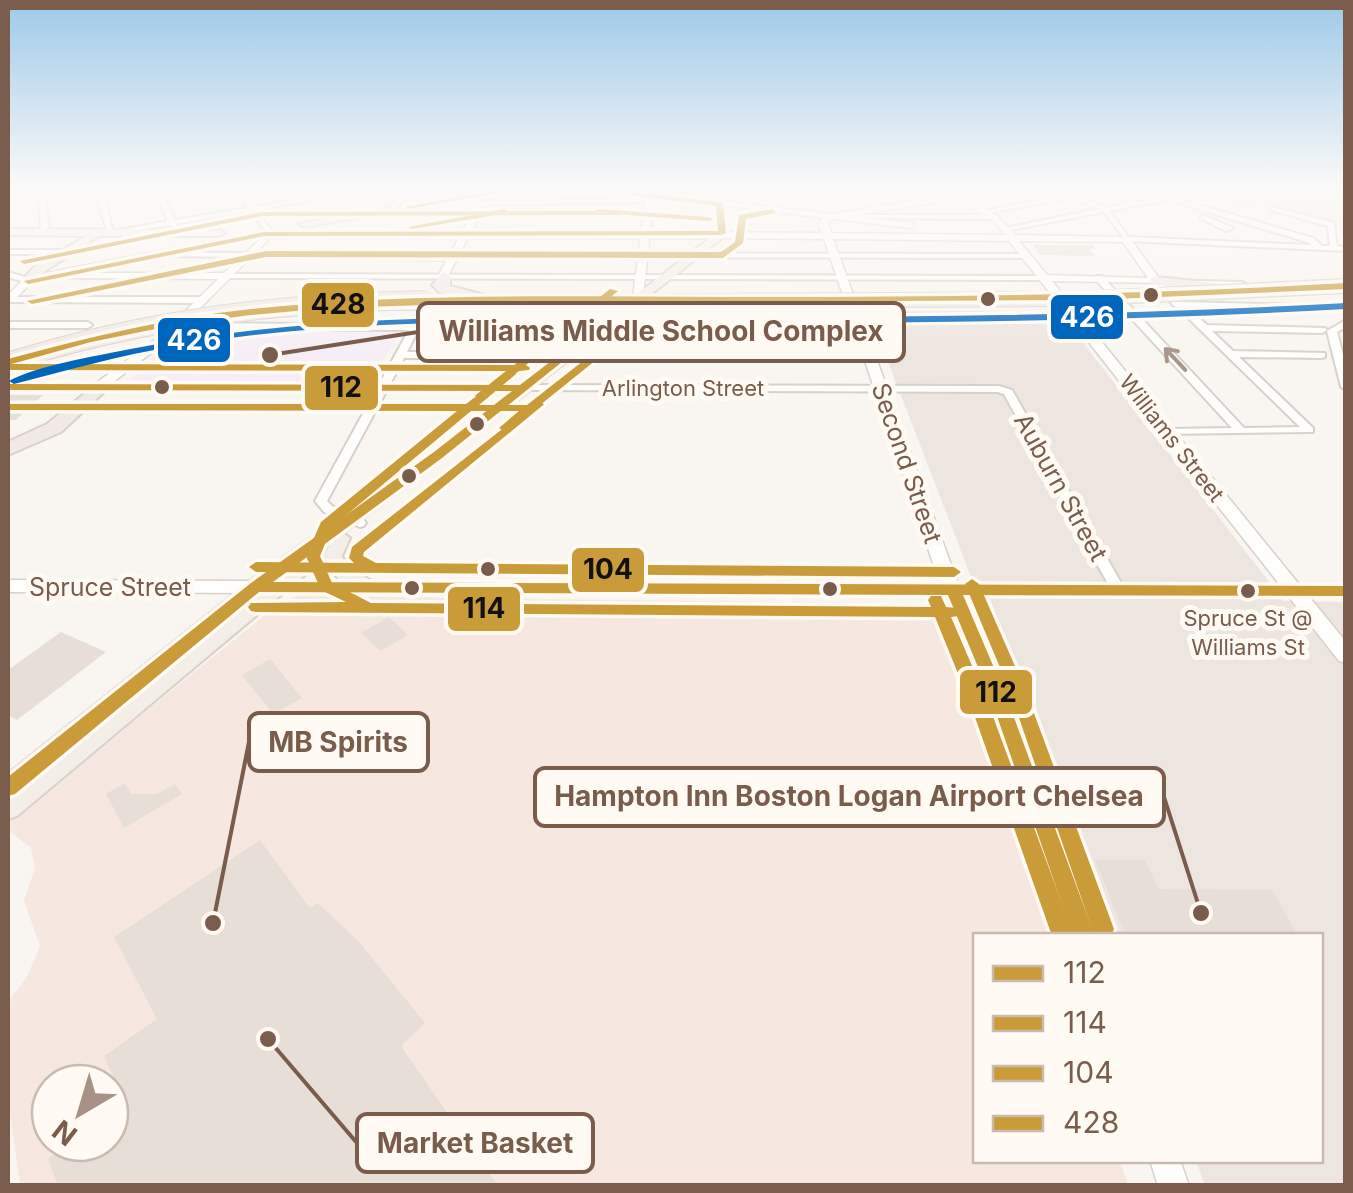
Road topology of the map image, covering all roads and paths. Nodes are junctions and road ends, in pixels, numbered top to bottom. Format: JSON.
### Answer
{"nodes":[{"id":1,"x":71,"y":247,"type":"edge"},
{"id":2,"x":181,"y":247,"type":"edge"},
{"id":3,"x":255,"y":247,"type":"edge"},
{"id":4,"x":459,"y":247,"type":"edge"},
{"id":5,"x":644,"y":247,"type":"edge"},
{"id":6,"x":705,"y":247,"type":"edge"},
{"id":7,"x":831,"y":247,"type":"edge"},
{"id":8,"x":1019,"y":247,"type":"edge"},
{"id":9,"x":1131,"y":247,"type":"edge"},
{"id":10,"x":1291,"y":247,"type":"edge"},
{"id":11,"x":1320,"y":248,"type":"joint"},
{"id":12,"x":1334,"y":249,"type":"joint"},
{"id":13,"x":1346,"y":249,"type":"edge"},
{"id":14,"x":8,"y":252,"type":"edge"},
{"id":15,"x":163,"y":254,"type":"junction"},
{"id":16,"x":248,"y":254,"type":"junction"},
{"id":17,"x":59,"y":255,"type":"junction"},
{"id":18,"x":643,"y":255,"type":"junction"},
{"id":19,"x":694,"y":255,"type":"junction"},
{"id":20,"x":454,"y":256,"type":"junction"},
{"id":21,"x":833,"y":256,"type":"junction"},
{"id":22,"x":1026,"y":256,"type":"junction"},
{"id":23,"x":8,"y":274,"type":"edge"},
{"id":24,"x":58,"y":275,"type":"junction"},
{"id":25,"x":226,"y":276,"type":"junction"},
{"id":26,"x":443,"y":276,"type":"junction"},
{"id":27,"x":641,"y":277,"type":"junction"},
{"id":28,"x":665,"y":277,"type":"junction"},
{"id":29,"x":842,"y":278,"type":"junction"},
{"id":30,"x":1044,"y":278,"type":"junction"},
{"id":31,"x":1099,"y":278,"type":"junction"},
{"id":32,"x":28,"y":281,"type":"junction"},
{"id":33,"x":8,"y":285,"type":"edge"},
{"id":34,"x":1346,"y":288,"type":"edge"},
{"id":35,"x":1165,"y":295,"type":"junction"},
{"id":36,"x":8,"y":299,"type":"edge"},
{"id":37,"x":202,"y":300,"type":"junction"},
{"id":38,"x":501,"y":300,"type":"junction"},
{"id":39,"x":632,"y":302,"type":"junction"},
{"id":40,"x":427,"y":306,"type":"dead end"},
{"id":41,"x":683,"y":307,"type":"junction"},
{"id":42,"x":1304,"y":307,"type":"dead end"},
{"id":43,"x":1075,"y":316,"type":"junction"},
{"id":44,"x":858,"y":317,"type":"junction"},
{"id":45,"x":1346,"y":322,"type":"edge"},
{"id":46,"x":8,"y":325,"type":"edge"},
{"id":47,"x":88,"y":325,"type":"dead end"},
{"id":48,"x":176,"y":326,"type":"junction"},
{"id":49,"x":415,"y":326,"type":"junction"},
{"id":50,"x":1202,"y":328,"type":"junction"},
{"id":51,"x":598,"y":329,"type":"junction"},
{"id":52,"x":1322,"y":330,"type":"dead end"},
{"id":53,"x":8,"y":353,"type":"edge"},
{"id":54,"x":1230,"y":354,"type":"junction"},
{"id":55,"x":400,"y":355,"type":"junction"},
{"id":56,"x":565,"y":355,"type":"junction"},
{"id":57,"x":1322,"y":355,"type":"dead end"},
{"id":58,"x":8,"y":366,"type":"edge"},
{"id":59,"x":8,"y":387,"type":"edge"},
{"id":60,"x":99,"y":387,"type":"junction"},
{"id":61,"x":1346,"y":387,"type":"edge"},
{"id":62,"x":382,"y":388,"type":"junction"},
{"id":63,"x":524,"y":388,"type":"junction"},
{"id":64,"x":880,"y":388,"type":"junction"},
{"id":65,"x":999,"y":389,"type":"joint"},
{"id":66,"x":1241,"y":431,"type":"junction"},
{"id":67,"x":1168,"y":432,"type":"junction"},
{"id":68,"x":8,"y":449,"type":"edge"},
{"id":69,"x":353,"y":520,"type":"junction"},
{"id":70,"x":341,"y":538,"type":"junction"},
{"id":71,"x":8,"y":586,"type":"edge"},
{"id":72,"x":256,"y":587,"type":"junction"},
{"id":73,"x":279,"y":587,"type":"junction"},
{"id":74,"x":368,"y":588,"type":"junction"},
{"id":75,"x":1118,"y":590,"type":"junction"},
{"id":76,"x":1293,"y":590,"type":"junction"},
{"id":77,"x":1346,"y":591,"type":"edge"},
{"id":78,"x":954,"y":592,"type":"junction"},
{"id":79,"x":1346,"y":656,"type":"edge"},
{"id":80,"x":8,"y":788,"type":"edge"},
{"id":81,"x":8,"y":808,"type":"edge"},
{"id":82,"x":1083,"y":933,"type":"edge"}],
"edges":[{"from":1,"to":17,"type":"main road"},
{"from":2,"to":15,"type":"main road"},
{"from":3,"to":16,"type":"street"},
{"from":4,"to":20,"type":"street"},
{"from":5,"to":18,"type":"street"},
{"from":6,"to":19,"type":"main road"},
{"from":7,"to":21,"type":"street","name":"Second Street"},
{"from":8,"to":22,"type":"street","name":"Williams Street"},
{"from":9,"to":35,"type":"street"},
{"from":10,"to":11,"type":"street"},
{"from":11,"to":12,"type":"street"},
{"from":12,"to":13,"type":"street"},
{"from":14,"to":17,"type":"street"},
{"from":15,"to":16,"type":"street"},
{"from":15,"to":24,"type":"main road"},
{"from":16,"to":20,"type":"street"},
{"from":16,"to":25,"type":"street"},
{"from":17,"to":32,"type":"main road"},
{"from":18,"to":19,"type":"street"},
{"from":18,"to":20,"type":"street"},
{"from":18,"to":27,"type":"street"},
{"from":19,"to":21,"type":"street"},
{"from":19,"to":28,"type":"main road"},
{"from":20,"to":26,"type":"street"},
{"from":21,"to":22,"type":"street"},
{"from":21,"to":29,"type":"street","name":"Second Street"},
{"from":22,"to":30,"type":"street","name":"Williams Street"},
{"from":23,"to":32,"type":"street"},
{"from":24,"to":25,"type":"street"},
{"from":24,"to":32,"type":"main road"},
{"from":25,"to":26,"type":"street"},
{"from":25,"to":37,"type":"street"},
{"from":26,"to":27,"type":"street"},
{"from":26,"to":38,"type":"highway"},
{"from":27,"to":28,"type":"street"},
{"from":27,"to":39,"type":"street"},
{"from":28,"to":29,"type":"street"},
{"from":28,"to":39,"type":"main road"},
{"from":29,"to":30,"type":"street"},
{"from":29,"to":44,"type":"street","name":"Second Street"},
{"from":30,"to":31,"type":"street"},
{"from":30,"to":43,"type":"street","name":"Williams Street"},
{"from":31,"to":35,"type":"street"},
{"from":66,"to":31,"type":"street","one_way":true},
{"from":32,"to":33,"type":"street"},
{"from":32,"to":36,"type":"street"},
{"from":34,"to":35,"type":"highway","bridge":true},
{"from":34,"to":35,"type":"highway","bridge":true},
{"from":34,"to":41,"type":"highway","bridge":true},
{"from":35,"to":38,"type":"highway","bridge":true},
{"from":35,"to":42,"type":"street"},
{"from":35,"to":50,"type":"street"},
{"from":35,"to":58,"type":"highway","bridge":true},
{"from":36,"to":37,"type":"street"},
{"from":37,"to":48,"type":"street"},
{"from":38,"to":53,"type":"highway","bridge":true},
{"from":39,"to":41,"type":"highway"},
{"from":39,"to":51,"type":"main road"},
{"from":40,"to":49,"type":"street"},
{"from":41,"to":51,"type":"highway"},
{"from":43,"to":44,"type":"street"},
{"from":43,"to":67,"type":"street","name":"Williams Street"},
{"from":44,"to":64,"type":"street","name":"Second Street"},
{"from":45,"to":61,"type":"street"},
{"from":46,"to":47,"type":"street"},
{"from":48,"to":49,"type":"street"},
{"from":48,"to":60,"type":"street"},
{"from":49,"to":51,"type":"street"},
{"from":49,"to":55,"type":"street"},
{"from":50,"to":52,"type":"street"},
{"from":50,"to":54,"type":"street"},
{"from":51,"to":56,"type":"main road"},
{"from":54,"to":57,"type":"street"},
{"from":54,"to":66,"type":"street"},
{"from":55,"to":56,"type":"street"},
{"from":55,"to":62,"type":"street"},
{"from":56,"to":63,"type":"main road"},
{"from":59,"to":60,"type":"street","name":"Arlington Street"},
{"from":60,"to":62,"type":"street","name":"Arlington Street"},
{"from":60,"to":68,"type":"highway"},
{"from":62,"to":63,"type":"street","name":"Arlington Street"},
{"from":62,"to":69,"type":"street"},
{"from":63,"to":64,"type":"street","name":"Arlington Street"},
{"from":63,"to":69,"type":"main road"},
{"from":64,"to":65,"type":"street","name":"Arlington Street"},
{"from":64,"to":78,"type":"street","name":"Second Street"},
{"from":65,"to":75,"type":"street","name":"Auburn Street"},
{"from":66,"to":67,"type":"street"},
{"from":67,"to":76,"type":"street","name":"Williams Street"},
{"from":69,"to":70,"type":"main road"},
{"from":69,"to":72,"type":"main road"},
{"from":70,"to":73,"type":"main road"},
{"from":70,"to":74,"type":"main road"},
{"from":71,"to":72,"type":"street","name":"Spruce Street"},
{"from":72,"to":73,"type":"street","name":"Spruce Street"},
{"from":72,"to":80,"type":"main road"},
{"from":73,"to":74,"type":"street","name":"Spruce Street"},
{"from":73,"to":81,"type":"main road"},
{"from":74,"to":78,"type":"street","name":"Spruce Street"},
{"from":75,"to":76,"type":"street","name":"Spruce Street"},
{"from":75,"to":78,"type":"street","name":"Spruce Street"},
{"from":76,"to":77,"type":"street"},
{"from":76,"to":79,"type":"street","name":"Williams Street"},
{"from":78,"to":82,"type":"street","name":"Second Street"}]}
